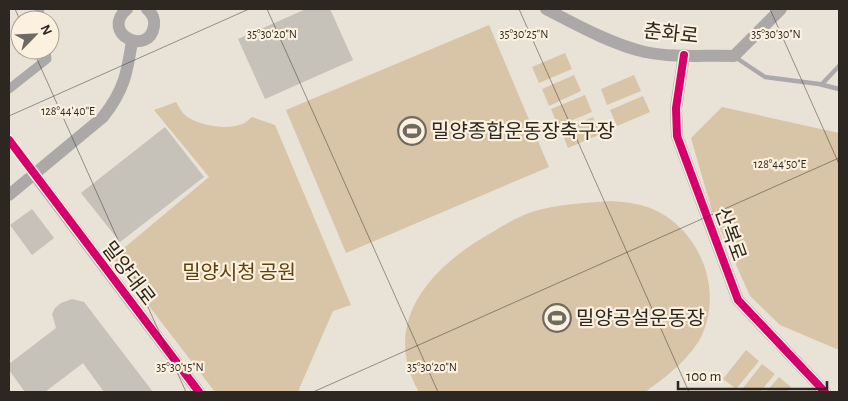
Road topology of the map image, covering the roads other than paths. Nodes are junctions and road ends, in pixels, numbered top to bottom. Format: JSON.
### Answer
{"nodes":[{"id":1,"x":126,"y":9,"type":"edge"},
{"id":2,"x":546,"y":9,"type":"edge"},
{"id":3,"x":781,"y":9,"type":"edge"},
{"id":4,"x":154,"y":12,"type":"edge"},
{"id":5,"x":132,"y":41,"type":"junction"},
{"id":6,"x":684,"y":55,"type":"junction"},
{"id":7,"x":734,"y":56,"type":"junction"},
{"id":8,"x":46,"y":60,"type":"edge"},
{"id":9,"x":839,"y":66,"type":"edge"},
{"id":10,"x":822,"y":84,"type":"junction"},
{"id":11,"x":839,"y":89,"type":"edge"},
{"id":12,"x":9,"y":90,"type":"edge"},
{"id":13,"x":9,"y":140,"type":"edge"},
{"id":14,"x":34,"y":174,"type":"junction"},
{"id":15,"x":9,"y":195,"type":"edge"},
{"id":16,"x":198,"y":392,"type":"edge"},
{"id":17,"x":825,"y":392,"type":"edge"}],
"edges":[{"from":1,"to":5,"type":"street"},
{"from":2,"to":6,"type":"street","name":"춘화로"},
{"from":3,"to":7,"type":"street"},
{"from":4,"to":5,"type":"street"},
{"from":5,"to":14,"type":"street"},
{"from":6,"to":7,"type":"street","name":"춘화로"},
{"from":6,"to":17,"type":"street","name":"산복로"},
{"from":7,"to":10,"type":"lane"},
{"from":8,"to":12,"type":"street"},
{"from":9,"to":10,"type":"lane"},
{"from":10,"to":11,"type":"lane"},
{"from":13,"to":14,"type":"street"},
{"from":14,"to":15,"type":"street"},
{"from":14,"to":16,"type":"street","name":"밀양대로"}]}
